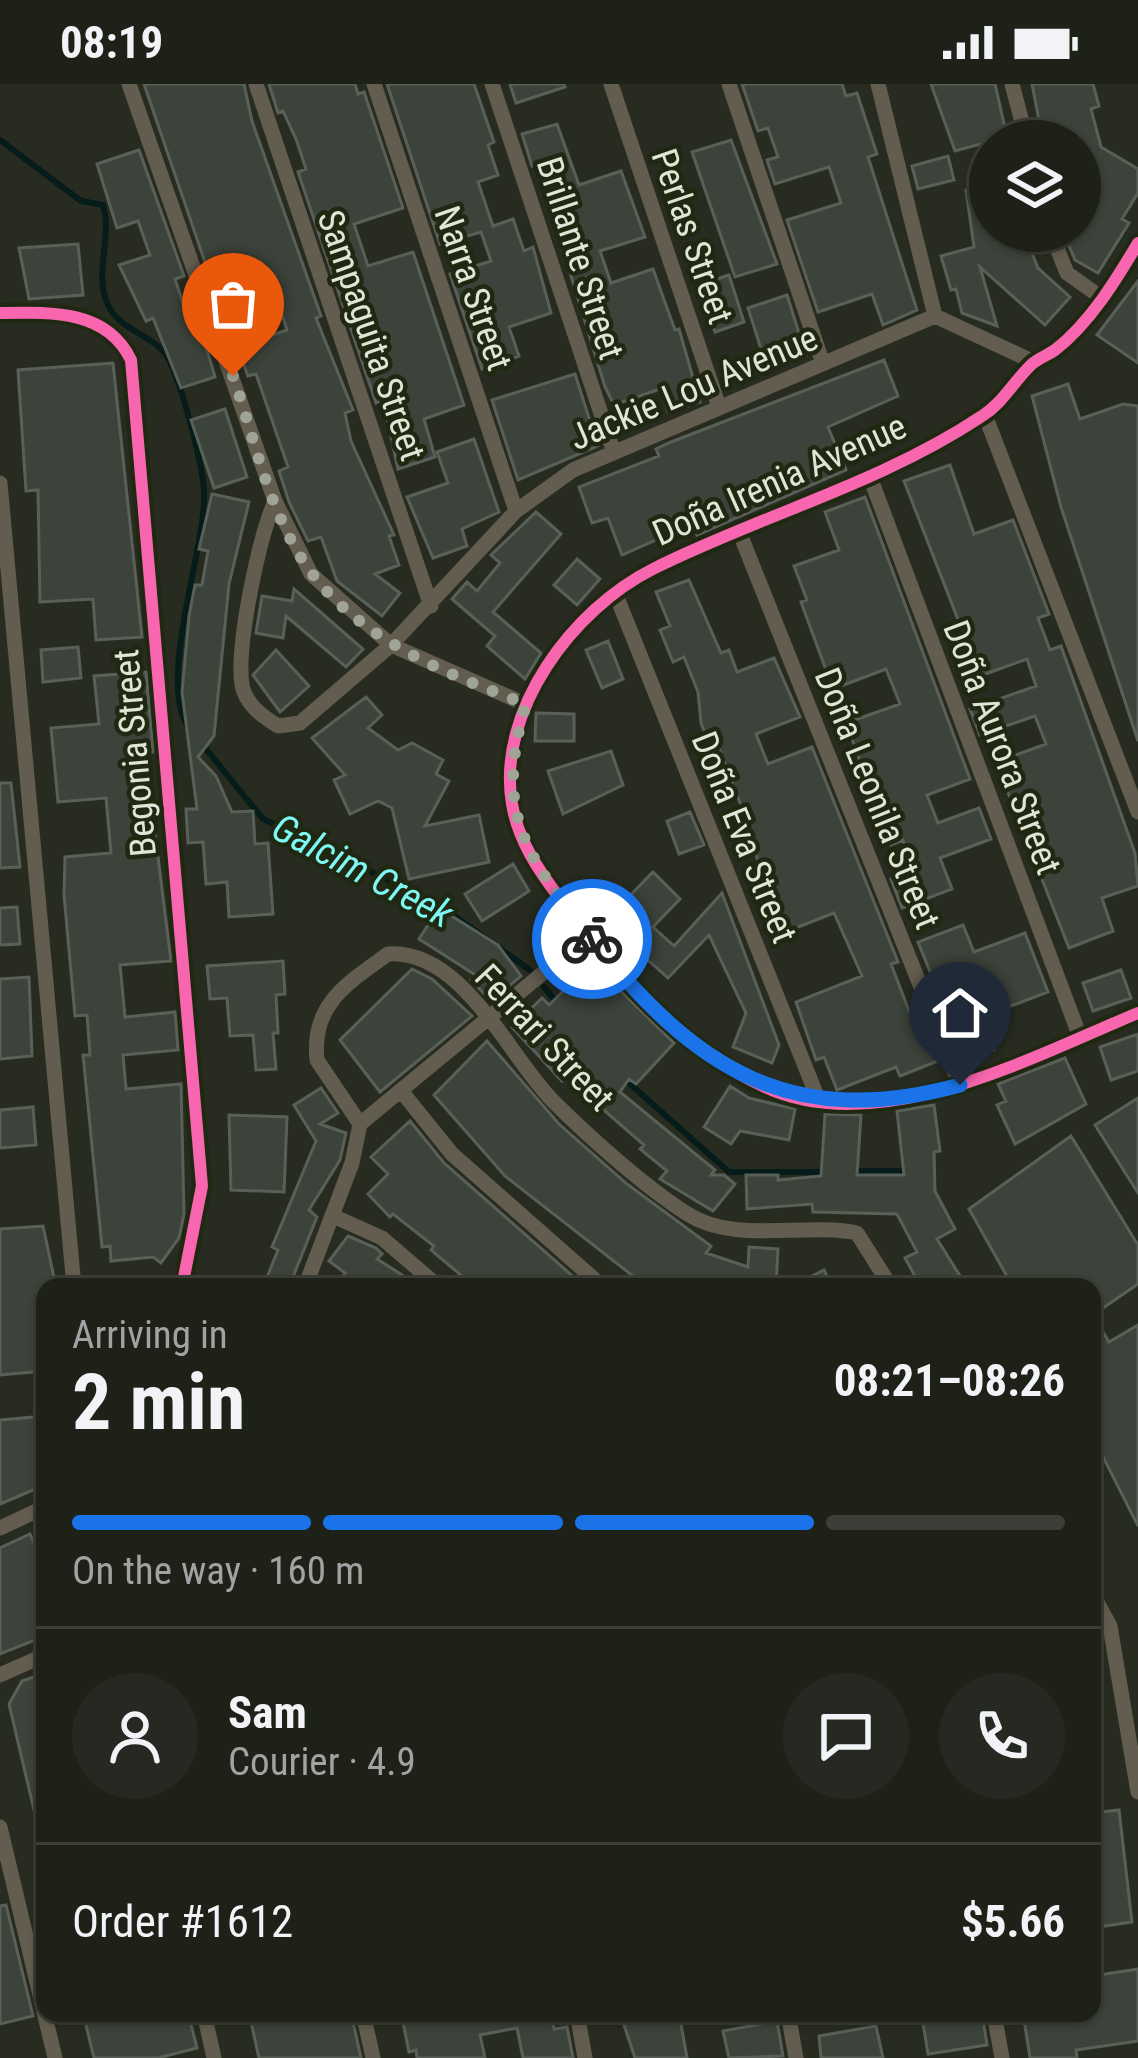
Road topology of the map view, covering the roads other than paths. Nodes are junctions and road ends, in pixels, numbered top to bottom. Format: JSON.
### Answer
{"nodes":[{"id":1,"x":129,"y":84,"type":"edge"},
{"id":2,"x":256,"y":84,"type":"edge"},
{"id":3,"x":374,"y":84,"type":"edge"},
{"id":4,"x":492,"y":84,"type":"edge"},
{"id":5,"x":611,"y":84,"type":"edge"},
{"id":6,"x":729,"y":84,"type":"edge"},
{"id":7,"x":878,"y":84,"type":"edge"},
{"id":8,"x":1012,"y":84,"type":"edge"},
{"id":9,"x":1021,"y":120,"type":"edge"},
{"id":10,"x":1138,"y":243,"type":"edge"},
{"id":11,"x":1058,"y":252,"type":"edge"},
{"id":12,"x":1102,"y":298,"type":"junction"},
{"id":13,"x":0,"y":313,"type":"edge"},
{"id":14,"x":934,"y":316,"type":"junction"},
{"id":15,"x":1034,"y":362,"type":"junction"},
{"id":16,"x":823,"y":364,"type":"junction"},
{"id":17,"x":719,"y":406,"type":"junction"},
{"id":18,"x":985,"y":415,"type":"junction"},
{"id":19,"x":613,"y":450,"type":"junction"},
{"id":20,"x":870,"y":477,"type":"junction"},
{"id":21,"x":0,"y":483,"type":"edge"},
{"id":22,"x":275,"y":501,"type":"junction"},
{"id":23,"x":516,"y":511,"type":"junction"},
{"id":24,"x":740,"y":534,"type":"junction"},
{"id":25,"x":616,"y":595,"type":"junction"},
{"id":26,"x":431,"y":606,"type":"junction"},
{"id":27,"x":391,"y":646,"type":"junction"},
{"id":28,"x":8,"y":654,"type":"edge"},
{"id":29,"x":526,"y":704,"type":"junction"},
{"id":30,"x":1138,"y":812,"type":"edge"},
{"id":31,"x":589,"y":935,"type":"junction"},
{"id":32,"x":1138,"y":1013,"type":"edge"},
{"id":33,"x":485,"y":1019,"type":"junction"},
{"id":34,"x":1080,"y":1037,"type":"junction"},
{"id":35,"x":960,"y":1085,"type":"junction"},
{"id":36,"x":402,"y":1092,"type":"junction"},
{"id":37,"x":819,"y":1101,"type":"junction"},
{"id":38,"x":360,"y":1124,"type":"junction"},
{"id":39,"x":333,"y":1216,"type":"junction"},
{"id":40,"x":73,"y":1278,"type":"edge"},
{"id":41,"x":186,"y":1278,"type":"edge"},
{"id":42,"x":309,"y":1278,"type":"edge"},
{"id":43,"x":429,"y":1278,"type":"edge"},
{"id":44,"x":593,"y":1278,"type":"edge"},
{"id":45,"x":885,"y":1278,"type":"edge"},
{"id":46,"x":36,"y":1512,"type":"edge"},
{"id":47,"x":0,"y":1528,"type":"edge"},
{"id":48,"x":1101,"y":1609,"type":"edge"},
{"id":49,"x":36,"y":1659,"type":"edge"},
{"id":50,"x":0,"y":1675,"type":"edge"},
{"id":51,"x":1138,"y":1792,"type":"edge"},
{"id":52,"x":0,"y":1827,"type":"edge"},
{"id":53,"x":36,"y":1978,"type":"edge"},
{"id":54,"x":46,"y":2022,"type":"edge"},
{"id":55,"x":205,"y":2022,"type":"edge"},
{"id":56,"x":365,"y":2022,"type":"edge"},
{"id":57,"x":579,"y":2022,"type":"edge"},
{"id":58,"x":790,"y":2022,"type":"edge"},
{"id":59,"x":996,"y":2022,"type":"edge"},
{"id":60,"x":55,"y":2058,"type":"edge"},
{"id":61,"x":214,"y":2058,"type":"edge"},
{"id":62,"x":373,"y":2058,"type":"edge"},
{"id":63,"x":585,"y":2058,"type":"edge"},
{"id":64,"x":796,"y":2058,"type":"edge"},
{"id":65,"x":1002,"y":2058,"type":"edge"}],
"edges":[{"from":1,"to":22,"type":"street"},
{"from":2,"to":26,"type":"street","name":"Sampaguita Street"},
{"from":3,"to":23,"type":"street","name":"Narra Street"},
{"from":4,"to":19,"type":"street","name":"Brillante Street"},
{"from":5,"to":17,"type":"street","name":"Perlas Street"},
{"from":6,"to":16,"type":"street"},
{"from":7,"to":14,"type":"street"},
{"from":8,"to":9,"type":"street"},
{"from":10,"to":12,"type":"street","name":"Doña Irenia Avenue"},
{"from":11,"to":12,"type":"street"},
{"from":12,"to":15,"type":"street","name":"Doña Irenia Avenue"},
{"from":13,"to":41,"type":"street","name":"Begonia Street"},
{"from":14,"to":15,"type":"street"},
{"from":14,"to":16,"type":"street","name":"Jackie Lou Avenue"},
{"from":15,"to":18,"type":"street","name":"Doña Irenia Avenue"},
{"from":16,"to":17,"type":"street","name":"Jackie Lou Avenue"},
{"from":17,"to":19,"type":"street","name":"Jackie Lou Avenue"},
{"from":18,"to":20,"type":"street","name":"Doña Irenia Avenue"},
{"from":18,"to":30,"type":"street"},
{"from":19,"to":23,"type":"street","name":"Jackie Lou Avenue"},
{"from":20,"to":24,"type":"street","name":"Doña Irenia Avenue"},
{"from":20,"to":34,"type":"street","name":"Doña Aurora Street"},
{"from":21,"to":28,"type":"street"},
{"from":22,"to":27,"type":"street"},
{"from":22,"to":27,"type":"street","name":"Jackie Lou Avenue"},
{"from":23,"to":26,"type":"street","name":"Jackie Lou Avenue"},
{"from":24,"to":25,"type":"street","name":"Doña Irenia Avenue"},
{"from":24,"to":35,"type":"street","name":"Doña Leonila Street"},
{"from":25,"to":29,"type":"street","name":"Doña Irenia Avenue"},
{"from":25,"to":37,"type":"street","name":"Doña Eva Street"},
{"from":26,"to":27,"type":"street","name":"Jackie Lou Avenue"},
{"from":27,"to":29,"type":"street"},
{"from":28,"to":40,"type":"street"},
{"from":29,"to":31,"type":"street","name":"Doña Irenia Avenue"},
{"from":31,"to":33,"type":"street"},
{"from":31,"to":37,"type":"street","name":"Doña Irenia Avenue"},
{"from":32,"to":34,"type":"street","name":"Doña Irenia Avenue"},
{"from":33,"to":36,"type":"street"},
{"from":33,"to":38,"type":"street","name":"Ferrari Street"},
{"from":33,"to":45,"type":"street","name":"Ferrari Street"},
{"from":34,"to":35,"type":"street","name":"Doña Irenia Avenue"},
{"from":35,"to":37,"type":"street","name":"Doña Irenia Avenue"},
{"from":36,"to":38,"type":"street"},
{"from":36,"to":44,"type":"street"},
{"from":38,"to":39,"type":"street"},
{"from":39,"to":42,"type":"street"},
{"from":39,"to":43,"type":"street"},
{"from":46,"to":47,"type":"street"},
{"from":48,"to":51,"type":"street"},
{"from":49,"to":50,"type":"street"},
{"from":52,"to":53,"type":"street"},
{"from":54,"to":60,"type":"street"},
{"from":55,"to":61,"type":"street"},
{"from":56,"to":62,"type":"street"},
{"from":57,"to":63,"type":"street"},
{"from":58,"to":64,"type":"street"},
{"from":59,"to":65,"type":"street"}]}
